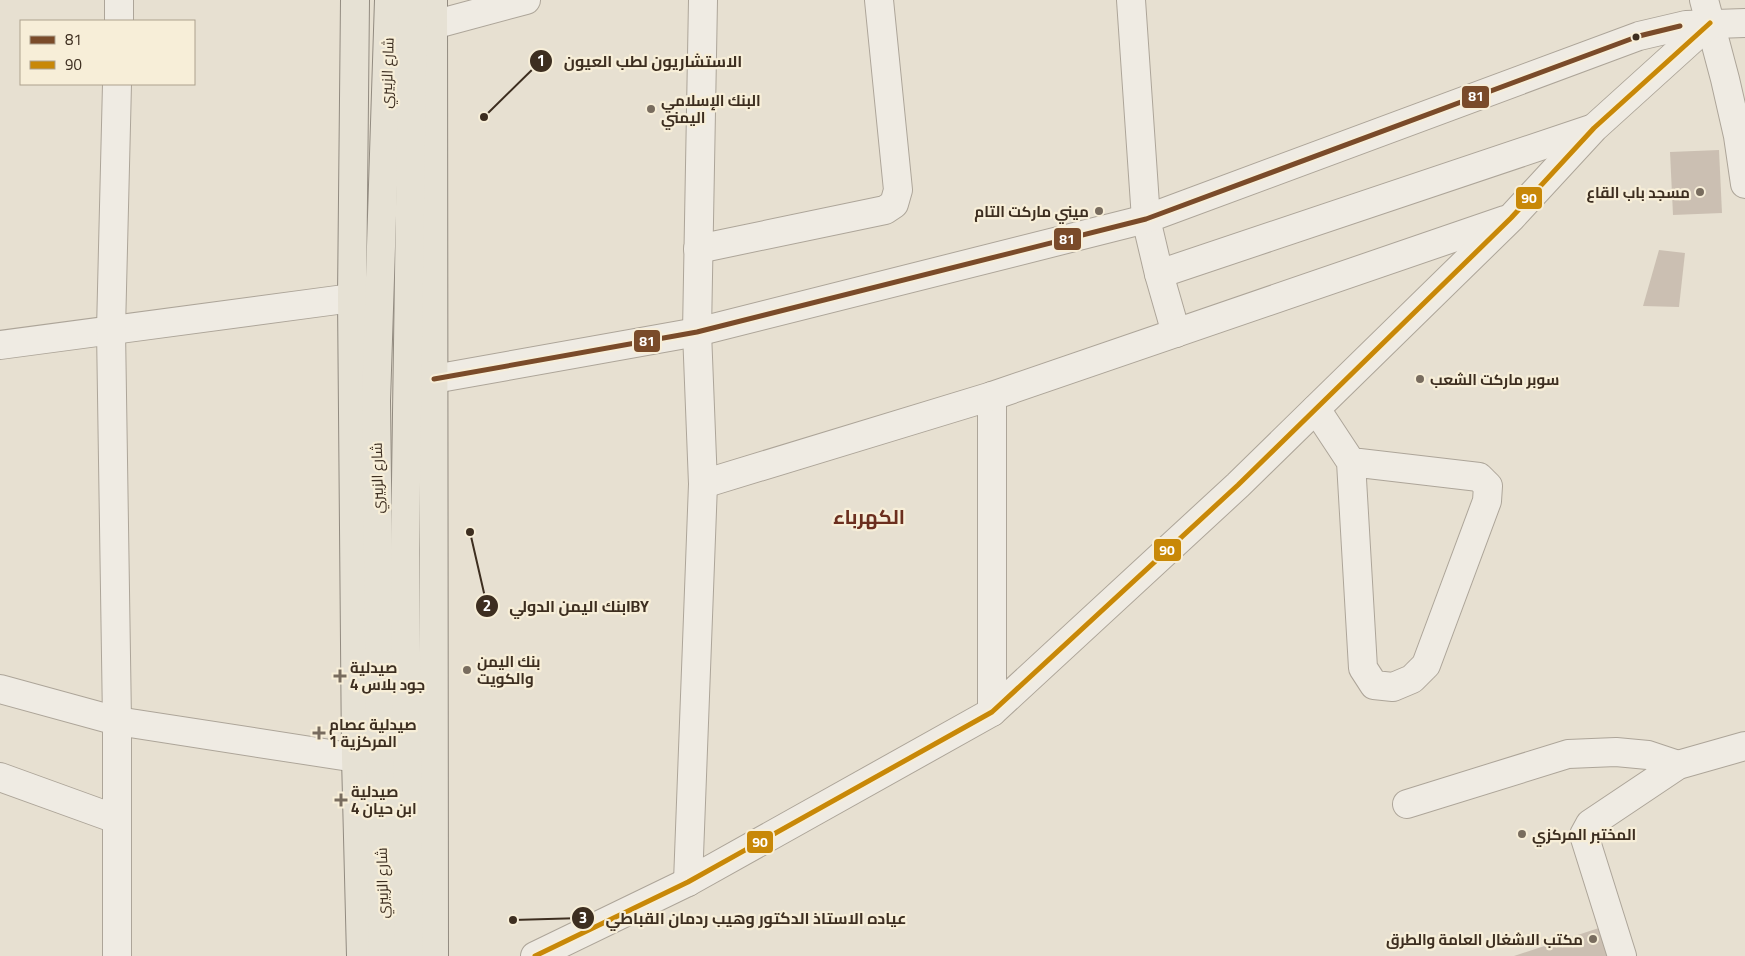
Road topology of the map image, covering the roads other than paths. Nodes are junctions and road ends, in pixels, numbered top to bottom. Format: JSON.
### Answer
{"nodes":[{"id":1,"x":120,"y":0,"type":"edge"},
{"id":2,"x":355,"y":0,"type":"edge"},
{"id":3,"x":389,"y":0,"type":"edge"},
{"id":4,"x":413,"y":0,"type":"edge"},
{"id":5,"x":526,"y":0,"type":"edge"},
{"id":6,"x":703,"y":0,"type":"edge"},
{"id":7,"x":878,"y":0,"type":"edge"},
{"id":8,"x":1131,"y":0,"type":"edge"},
{"id":9,"x":433,"y":12,"type":"edge"},
{"id":10,"x":1707,"y":12,"type":"edge"},
{"id":11,"x":119,"y":20,"type":"edge"},
{"id":12,"x":1745,"y":23,"type":"edge"},
{"id":13,"x":117,"y":85,"type":"edge"},
{"id":14,"x":1594,"y":128,"type":"junction"},
{"id":15,"x":1741,"y":136,"type":"edge"},
{"id":16,"x":1745,"y":184,"type":"edge"},
{"id":17,"x":1511,"y":218,"type":"junction"},
{"id":18,"x":1146,"y":220,"type":"junction"},
{"id":19,"x":698,"y":249,"type":"junction"},
{"id":20,"x":1159,"y":274,"type":"junction"},
{"id":21,"x":352,"y":298,"type":"junction"},
{"id":22,"x":111,"y":330,"type":"junction"},
{"id":23,"x":697,"y":332,"type":"junction"},
{"id":24,"x":1176,"y":333,"type":"junction"},
{"id":25,"x":0,"y":345,"type":"edge"},
{"id":26,"x":434,"y":379,"type":"junction"},
{"id":27,"x":992,"y":396,"type":"junction"},
{"id":28,"x":365,"y":401,"type":"junction"},
{"id":29,"x":1316,"y":409,"type":"junction"},
{"id":30,"x":1351,"y":462,"type":"junction"},
{"id":31,"x":703,"y":484,"type":"junction"},
{"id":32,"x":0,"y":689,"type":"edge"},
{"id":33,"x":992,"y":712,"type":"junction"},
{"id":34,"x":117,"y":721,"type":"junction"},
{"id":35,"x":1745,"y":746,"type":"edge"},
{"id":36,"x":356,"y":758,"type":"junction"},
{"id":37,"x":1678,"y":765,"type":"junction"},
{"id":38,"x":0,"y":777,"type":"edge"},
{"id":39,"x":1407,"y":804,"type":"dead end"},
{"id":40,"x":116,"y":819,"type":"junction"},
{"id":41,"x":688,"y":882,"type":"junction"},
{"id":42,"x":117,"y":956,"type":"edge"},
{"id":43,"x":361,"y":956,"type":"edge"},
{"id":44,"x":383,"y":956,"type":"edge"},
{"id":45,"x":409,"y":956,"type":"edge"},
{"id":46,"x":434,"y":956,"type":"edge"},
{"id":47,"x":535,"y":956,"type":"edge"},
{"id":48,"x":1622,"y":956,"type":"edge"}],
"edges":[{"from":1,"to":11,"type":"street"},
{"from":2,"to":21,"type":"main road","name":"شارع الزبيري"},
{"from":3,"to":28,"type":"main road","name":"شارع الزبيري"},
{"from":4,"to":45,"type":"main road","name":"شارع الزبيري"},
{"from":5,"to":9,"type":"street"},
{"from":6,"to":19,"type":"street"},
{"from":7,"to":19,"type":"street"},
{"from":8,"to":18,"type":"street"},
{"from":9,"to":26,"type":"main road"},
{"from":10,"to":12,"type":"street"},
{"from":10,"to":14,"type":"street"},
{"from":10,"to":15,"type":"street"},
{"from":10,"to":18,"type":"street"},
{"from":13,"to":22,"type":"street"},
{"from":14,"to":17,"type":"street"},
{"from":14,"to":20,"type":"street"},
{"from":15,"to":16,"type":"street"},
{"from":17,"to":24,"type":"street"},
{"from":17,"to":29,"type":"street"},
{"from":18,"to":20,"type":"street"},
{"from":18,"to":23,"type":"street"},
{"from":19,"to":23,"type":"street"},
{"from":20,"to":24,"type":"street"},
{"from":21,"to":22,"type":"street"},
{"from":21,"to":28,"type":"main road","name":"شارع الزبيري"},
{"from":22,"to":25,"type":"street"},
{"from":22,"to":34,"type":"street"},
{"from":23,"to":26,"type":"street"},
{"from":23,"to":31,"type":"street"},
{"from":24,"to":27,"type":"street"},
{"from":26,"to":46,"type":"main road"},
{"from":27,"to":31,"type":"street"},
{"from":27,"to":33,"type":"street"},
{"from":28,"to":36,"type":"main road","name":"شارع الزبيري"},
{"from":28,"to":44,"type":"main road","name":"شارع الزبيري"},
{"from":29,"to":30,"type":"street"},
{"from":29,"to":33,"type":"street"},
{"from":30,"to":30,"type":"street"},
{"from":31,"to":41,"type":"street"},
{"from":32,"to":34,"type":"street"},
{"from":33,"to":41,"type":"street"},
{"from":34,"to":36,"type":"street"},
{"from":34,"to":40,"type":"street"},
{"from":35,"to":37,"type":"street"},
{"from":36,"to":43,"type":"main road","name":"شارع الزبيري"},
{"from":37,"to":39,"type":"street"},
{"from":37,"to":48,"type":"street"},
{"from":38,"to":40,"type":"street"},
{"from":40,"to":42,"type":"street"},
{"from":41,"to":47,"type":"street"}]}
